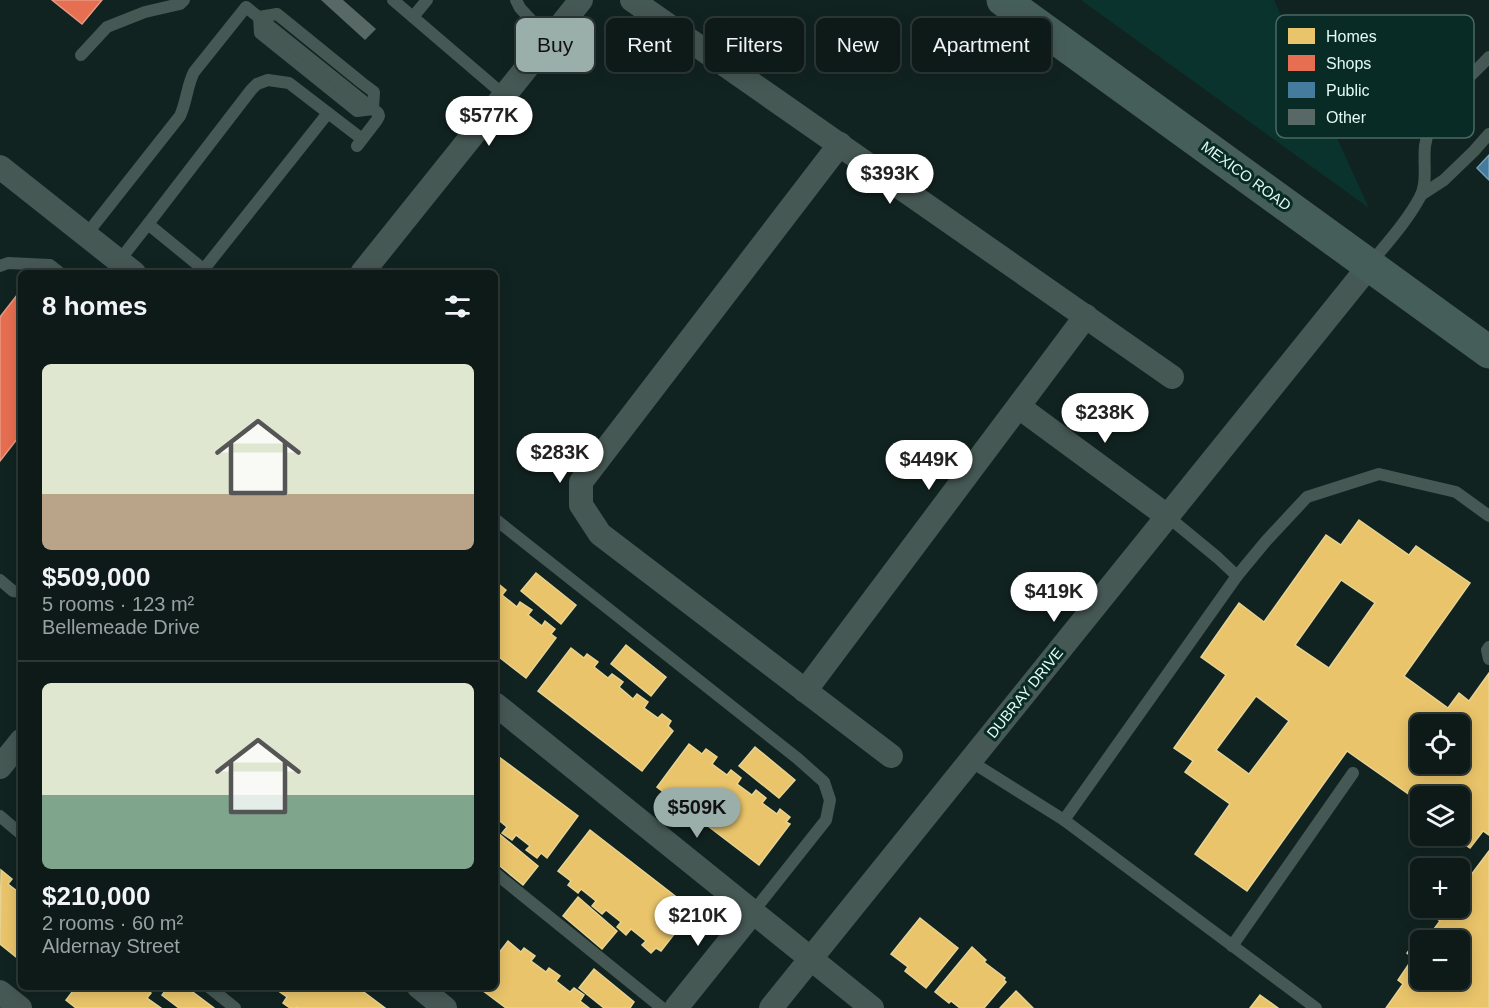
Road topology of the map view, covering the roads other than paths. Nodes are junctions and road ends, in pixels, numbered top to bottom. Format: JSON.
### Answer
{"nodes":[{"id":1,"x":184,"y":0,"type":"edge"},
{"id":2,"x":393,"y":0,"type":"edge"},
{"id":3,"x":427,"y":0,"type":"edge"},
{"id":4,"x":516,"y":0,"type":"edge"},
{"id":5,"x":581,"y":0,"type":"edge"},
{"id":6,"x":632,"y":0,"type":"edge"},
{"id":7,"x":1003,"y":0,"type":"edge"},
{"id":8,"x":259,"y":17,"type":"junction"},
{"id":9,"x":413,"y":17,"type":"junction"},
{"id":10,"x":529,"y":18,"type":"edge"},
{"id":11,"x":566,"y":18,"type":"edge"},
{"id":12,"x":81,"y":55,"type":"dead end"},
{"id":13,"x":1489,"y":57,"type":"edge"},
{"id":14,"x":522,"y":72,"type":"edge"},
{"id":15,"x":1474,"y":73,"type":"edge"},
{"id":16,"x":504,"y":95,"type":"junction"},
{"id":17,"x":373,"y":109,"type":"junction"},
{"id":18,"x":328,"y":112,"type":"junction"},
{"id":19,"x":1489,"y":134,"type":"edge"},
{"id":20,"x":1427,"y":138,"type":"edge"},
{"id":21,"x":840,"y":144,"type":"junction"},
{"id":22,"x":0,"y":167,"type":"edge"},
{"id":23,"x":1421,"y":195,"type":"junction"},
{"id":24,"x":148,"y":224,"type":"junction"},
{"id":25,"x":86,"y":235,"type":"junction"},
{"id":26,"x":1370,"y":265,"type":"junction"},
{"id":27,"x":0,"y":266,"type":"edge"},
{"id":28,"x":127,"y":267,"type":"edge"},
{"id":29,"x":56,"y":270,"type":"edge"},
{"id":30,"x":205,"y":270,"type":"edge"},
{"id":31,"x":207,"y":270,"type":"edge"},
{"id":32,"x":363,"y":270,"type":"edge"},
{"id":33,"x":1086,"y":316,"type":"junction"},
{"id":34,"x":1489,"y":352,"type":"edge"},
{"id":35,"x":1172,"y":377,"type":"dead end"},
{"id":36,"x":1019,"y":406,"type":"junction"},
{"id":37,"x":1167,"y":516,"type":"junction"},
{"id":38,"x":1489,"y":516,"type":"edge"},
{"id":39,"x":498,"y":521,"type":"edge"},
{"id":40,"x":1237,"y":576,"type":"junction"},
{"id":41,"x":0,"y":580,"type":"edge"},
{"id":42,"x":18,"y":592,"type":"edge"},
{"id":43,"x":1489,"y":647,"type":"edge"},
{"id":44,"x":1489,"y":659,"type":"edge"},
{"id":45,"x":806,"y":691,"type":"junction"},
{"id":46,"x":498,"y":706,"type":"edge"},
{"id":47,"x":18,"y":745,"type":"edge"},
{"id":48,"x":891,"y":756,"type":"dead end"},
{"id":49,"x":970,"y":761,"type":"junction"},
{"id":50,"x":0,"y":767,"type":"edge"},
{"id":51,"x":1353,"y":773,"type":"dead end"},
{"id":52,"x":0,"y":816,"type":"edge"},
{"id":53,"x":1064,"y":820,"type":"junction"},
{"id":54,"x":18,"y":831,"type":"edge"},
{"id":55,"x":498,"y":875,"type":"edge"},
{"id":56,"x":753,"y":912,"type":"junction"},
{"id":57,"x":1232,"y":946,"type":"junction"},
{"id":58,"x":811,"y":959,"type":"junction"},
{"id":59,"x":213,"y":990,"type":"edge"},
{"id":60,"x":423,"y":990,"type":"edge"},
{"id":61,"x":0,"y":992,"type":"edge"},
{"id":62,"x":20,"y":1008,"type":"edge"},
{"id":63,"x":235,"y":1008,"type":"edge"},
{"id":64,"x":445,"y":1008,"type":"edge"},
{"id":65,"x":662,"y":1008,"type":"edge"},
{"id":66,"x":675,"y":1008,"type":"edge"},
{"id":67,"x":771,"y":1008,"type":"edge"},
{"id":68,"x":872,"y":1008,"type":"edge"},
{"id":69,"x":1316,"y":1008,"type":"edge"}],
"edges":[{"from":1,"to":12,"type":"lane"},
{"from":2,"to":9,"type":"lane"},
{"from":3,"to":9,"type":"lane"},
{"from":4,"to":10,"type":"lane"},
{"from":5,"to":11,"type":"street"},
{"from":6,"to":21,"type":"street"},
{"from":7,"to":26,"type":"main road","name":"MEXICO ROAD"},
{"from":8,"to":17,"type":"lane"},
{"from":8,"to":17,"type":"lane"},
{"from":8,"to":25,"type":"lane"},
{"from":9,"to":16,"type":"lane"},
{"from":13,"to":15,"type":"lane"},
{"from":14,"to":16,"type":"street"},
{"from":16,"to":32,"type":"street"},
{"from":17,"to":18,"type":"lane"},
{"from":18,"to":24,"type":"lane"},
{"from":18,"to":31,"type":"lane"},
{"from":19,"to":23,"type":"lane"},
{"from":20,"to":23,"type":"lane"},
{"from":21,"to":33,"type":"street"},
{"from":21,"to":45,"type":"street"},
{"from":22,"to":25,"type":"street"},
{"from":23,"to":26,"type":"lane"},
{"from":24,"to":28,"type":"lane"},
{"from":24,"to":30,"type":"lane"},
{"from":25,"to":28,"type":"street"},
{"from":26,"to":34,"type":"main road","name":"MEXICO ROAD"},
{"from":26,"to":37,"type":"street","name":"DUBRAY DRIVE"},
{"from":27,"to":29,"type":"lane"},
{"from":33,"to":35,"type":"street"},
{"from":33,"to":36,"type":"street"},
{"from":36,"to":37,"type":"street"},
{"from":36,"to":45,"type":"street"},
{"from":37,"to":40,"type":"lane"},
{"from":37,"to":49,"type":"street","name":"DUBRAY DRIVE"},
{"from":38,"to":40,"type":"lane"},
{"from":39,"to":56,"type":"lane"},
{"from":40,"to":53,"type":"lane"},
{"from":41,"to":42,"type":"lane"},
{"from":43,"to":44,"type":"lane"},
{"from":45,"to":48,"type":"street"},
{"from":46,"to":56,"type":"street"},
{"from":47,"to":50,"type":"street"},
{"from":49,"to":53,"type":"lane"},
{"from":49,"to":58,"type":"street","name":"DUBRAY DRIVE"},
{"from":51,"to":57,"type":"lane"},
{"from":52,"to":54,"type":"lane"},
{"from":53,"to":57,"type":"lane"},
{"from":55,"to":65,"type":"lane"},
{"from":56,"to":58,"type":"street"},
{"from":56,"to":66,"type":"street"},
{"from":57,"to":69,"type":"lane"},
{"from":58,"to":67,"type":"street","name":"DUBRAY DRIVE"},
{"from":58,"to":68,"type":"street"},
{"from":59,"to":63,"type":"lane"},
{"from":60,"to":64,"type":"street"},
{"from":61,"to":62,"type":"street"}]}
